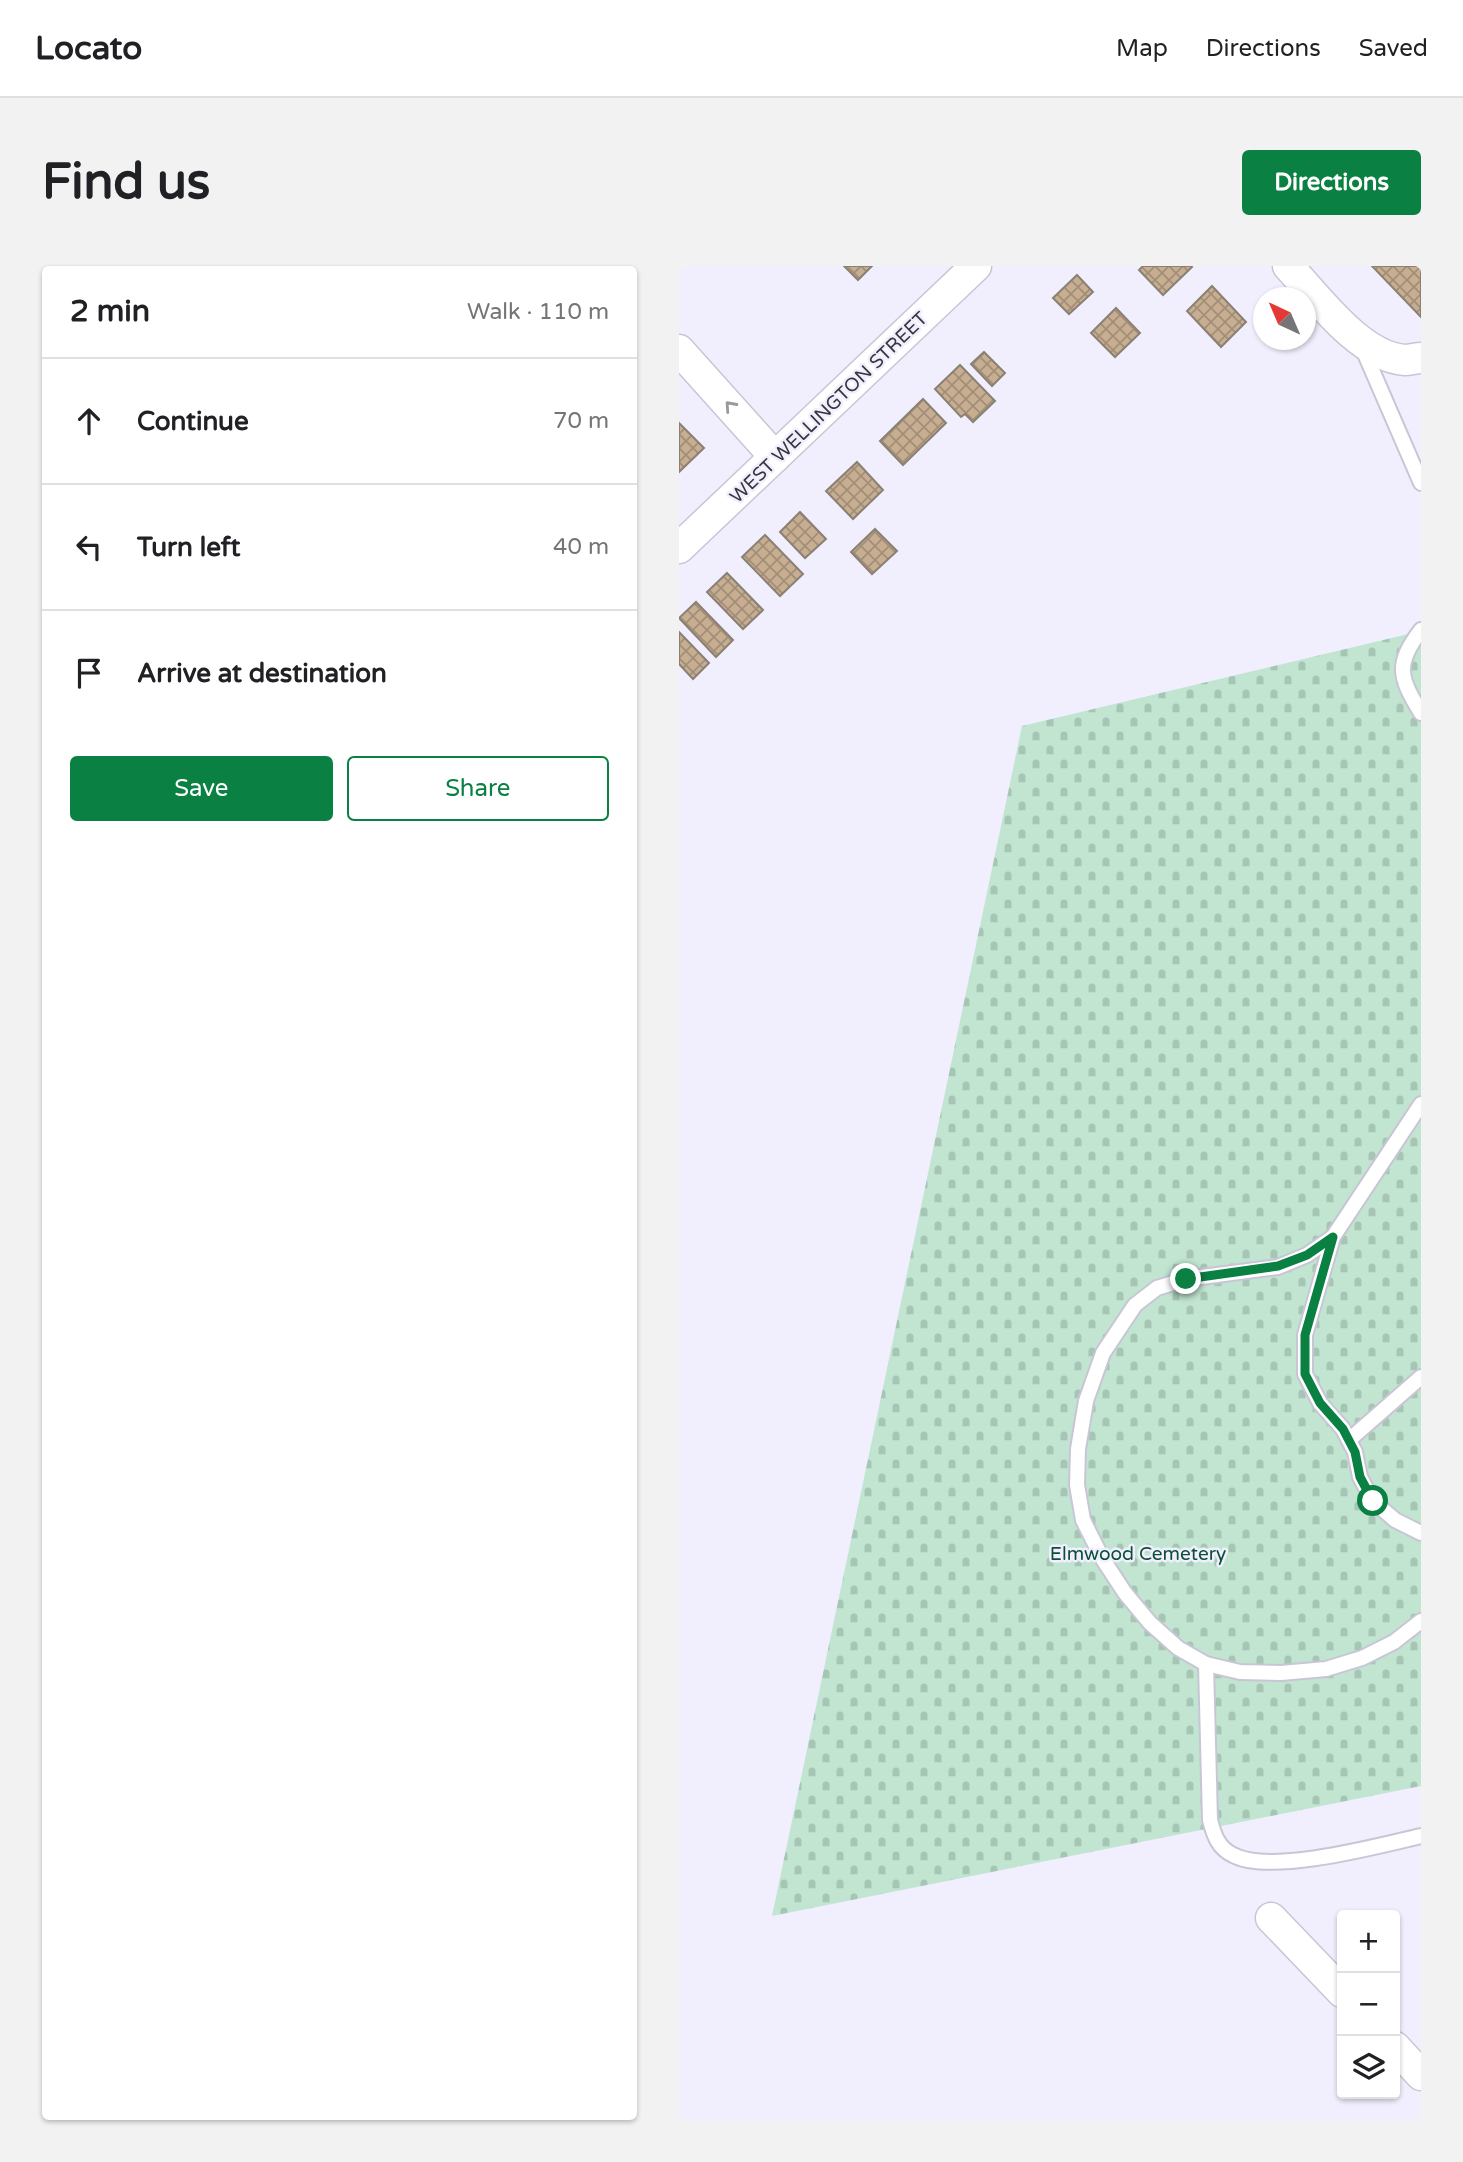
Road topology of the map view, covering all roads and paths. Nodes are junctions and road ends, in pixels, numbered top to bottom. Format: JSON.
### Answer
{"nodes":[{"id":1,"x":976,"y":266,"type":"edge"},
{"id":2,"x":1288,"y":266,"type":"edge"},
{"id":3,"x":1360,"y":342,"type":"junction"},
{"id":4,"x":679,"y":350,"type":"edge"},
{"id":5,"x":1421,"y":358,"type":"edge"},
{"id":6,"x":775,"y":457,"type":"junction"},
{"id":7,"x":1421,"y":483,"type":"edge"},
{"id":8,"x":679,"y":548,"type":"edge"},
{"id":9,"x":1421,"y":630,"type":"edge"},
{"id":10,"x":1421,"y":713,"type":"edge"},
{"id":11,"x":1421,"y":1104,"type":"edge"},
{"id":12,"x":1333,"y":1237,"type":"junction"},
{"id":13,"x":1421,"y":1377,"type":"edge"},
{"id":14,"x":1349,"y":1440,"type":"junction"},
{"id":15,"x":1421,"y":1533,"type":"edge"},
{"id":16,"x":1421,"y":1621,"type":"edge"},
{"id":17,"x":1206,"y":1664,"type":"junction"},
{"id":18,"x":1421,"y":1836,"type":"edge"},
{"id":19,"x":1271,"y":1918,"type":"dead end"},
{"id":20,"x":1337,"y":1987,"type":"edge"},
{"id":21,"x":1400,"y":2053,"type":"edge"},
{"id":22,"x":1421,"y":2075,"type":"edge"}],
"edges":[{"from":1,"to":6,"type":"street","name":"WEST WELLINGTON STREET"},
{"from":2,"to":3,"type":"street"},
{"from":3,"to":5,"type":"street"},
{"from":3,"to":7,"type":"lane"},
{"from":6,"to":4,"type":"street","one_way":true},
{"from":6,"to":8,"type":"street","name":"WEST WELLINGTON STREET"},
{"from":9,"to":10,"type":"lane"},
{"from":11,"to":12,"type":"lane"},
{"from":12,"to":14,"type":"lane"},
{"from":12,"to":17,"type":"lane"},
{"from":13,"to":14,"type":"lane"},
{"from":14,"to":15,"type":"lane"},
{"from":16,"to":17,"type":"lane"},
{"from":17,"to":18,"type":"lane"},
{"from":19,"to":20,"type":"street"},
{"from":21,"to":22,"type":"street"}]}
